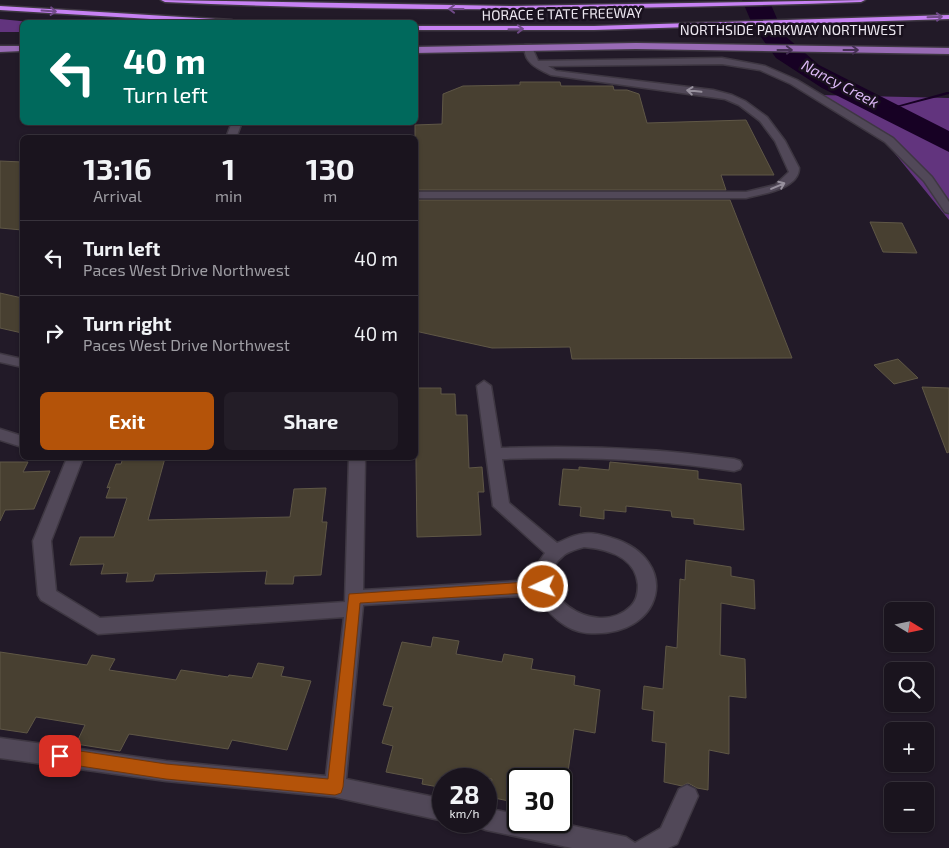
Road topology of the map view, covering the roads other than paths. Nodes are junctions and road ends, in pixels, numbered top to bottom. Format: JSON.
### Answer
{"nodes":[{"id":1,"x":165,"y":0,"type":"edge"},
{"id":2,"x":318,"y":0,"type":"edge"},
{"id":3,"x":850,"y":0,"type":"edge"},
{"id":4,"x":861,"y":0,"type":"edge"},
{"id":5,"x":0,"y":8,"type":"edge"},
{"id":6,"x":375,"y":8,"type":"junction"},
{"id":7,"x":949,"y":17,"type":"edge"},
{"id":8,"x":199,"y":20,"type":"edge"},
{"id":9,"x":418,"y":28,"type":"edge"},
{"id":10,"x":949,"y":43,"type":"edge"},
{"id":11,"x":751,"y":46,"type":"junction"},
{"id":12,"x":528,"y":47,"type":"junction"},
{"id":13,"x":0,"y":49,"type":"edge"},
{"id":14,"x":20,"y":49,"type":"edge"},
{"id":15,"x":418,"y":50,"type":"edge"},
{"id":16,"x":949,"y":51,"type":"edge"},
{"id":17,"x":536,"y":64,"type":"junction"},
{"id":18,"x":418,"y":195,"type":"edge"},
{"id":19,"x":949,"y":210,"type":"edge"},
{"id":20,"x":0,"y":358,"type":"edge"},
{"id":21,"x":20,"y":363,"type":"edge"},
{"id":22,"x":484,"y":386,"type":"dead end"},
{"id":23,"x":0,"y":434,"type":"edge"},
{"id":24,"x":20,"y":441,"type":"edge"},
{"id":25,"x":493,"y":454,"type":"junction"},
{"id":26,"x":74,"y":460,"type":"edge"},
{"id":27,"x":357,"y":460,"type":"edge"},
{"id":28,"x":734,"y":465,"type":"dead end"},
{"id":29,"x":555,"y":552,"type":"junction"},
{"id":30,"x":543,"y":587,"type":"junction"},
{"id":31,"x":354,"y":603,"type":"junction"},
{"id":32,"x":0,"y":748,"type":"edge"},
{"id":33,"x":335,"y":787,"type":"junction"},
{"id":34,"x":687,"y":796,"type":"dead end"},
{"id":35,"x":432,"y":807,"type":"edge"},
{"id":36,"x":497,"y":821,"type":"edge"},
{"id":37,"x":626,"y":848,"type":"edge"},
{"id":38,"x":644,"y":848,"type":"edge"}],
"edges":[{"from":1,"to":6,"type":"highway","name":"HORACE E TATE FREEWAY"},
{"from":2,"to":6,"type":"highway"},
{"from":3,"to":4,"type":"highway","name":"HORACE E TATE FREEWAY"},
{"from":3,"to":6,"type":"highway","name":"HORACE E TATE FREEWAY","one_way":true},
{"from":5,"to":8,"type":"highway","one_way":true},
{"from":9,"to":7,"type":"highway","name":"HORACE E TATE FREEWAY","one_way":true},
{"from":10,"to":11,"type":"main road","name":"NORTHSIDE PARKWAY NORTHWEST"},
{"from":11,"to":12,"type":"main road","name":"NORTHSIDE PARKWAY NORTHWEST"},
{"from":11,"to":16,"type":"main road","name":"NORTHSIDE PARKWAY NORTHWEST","one_way":true},
{"from":12,"to":15,"type":"main road","name":"NORTHSIDE PARKWAY NORTHWEST"},
{"from":12,"to":17,"type":"street"},
{"from":13,"to":14,"type":"main road"},
{"from":18,"to":17,"type":"street","one_way":true},
{"from":17,"to":19,"type":"street"},
{"from":20,"to":21,"type":"street"},
{"from":22,"to":25,"type":"street"},
{"from":23,"to":24,"type":"street"},
{"from":25,"to":28,"type":"street"},
{"from":25,"to":29,"type":"street"},
{"from":26,"to":31,"type":"street"},
{"from":27,"to":31,"type":"street"},
{"from":29,"to":30,"type":"street"},
{"from":29,"to":30,"type":"street"},
{"from":30,"to":31,"type":"street"},
{"from":31,"to":33,"type":"street"},
{"from":32,"to":33,"type":"street"},
{"from":33,"to":35,"type":"street"},
{"from":34,"to":38,"type":"street"},
{"from":36,"to":37,"type":"street"}]}
